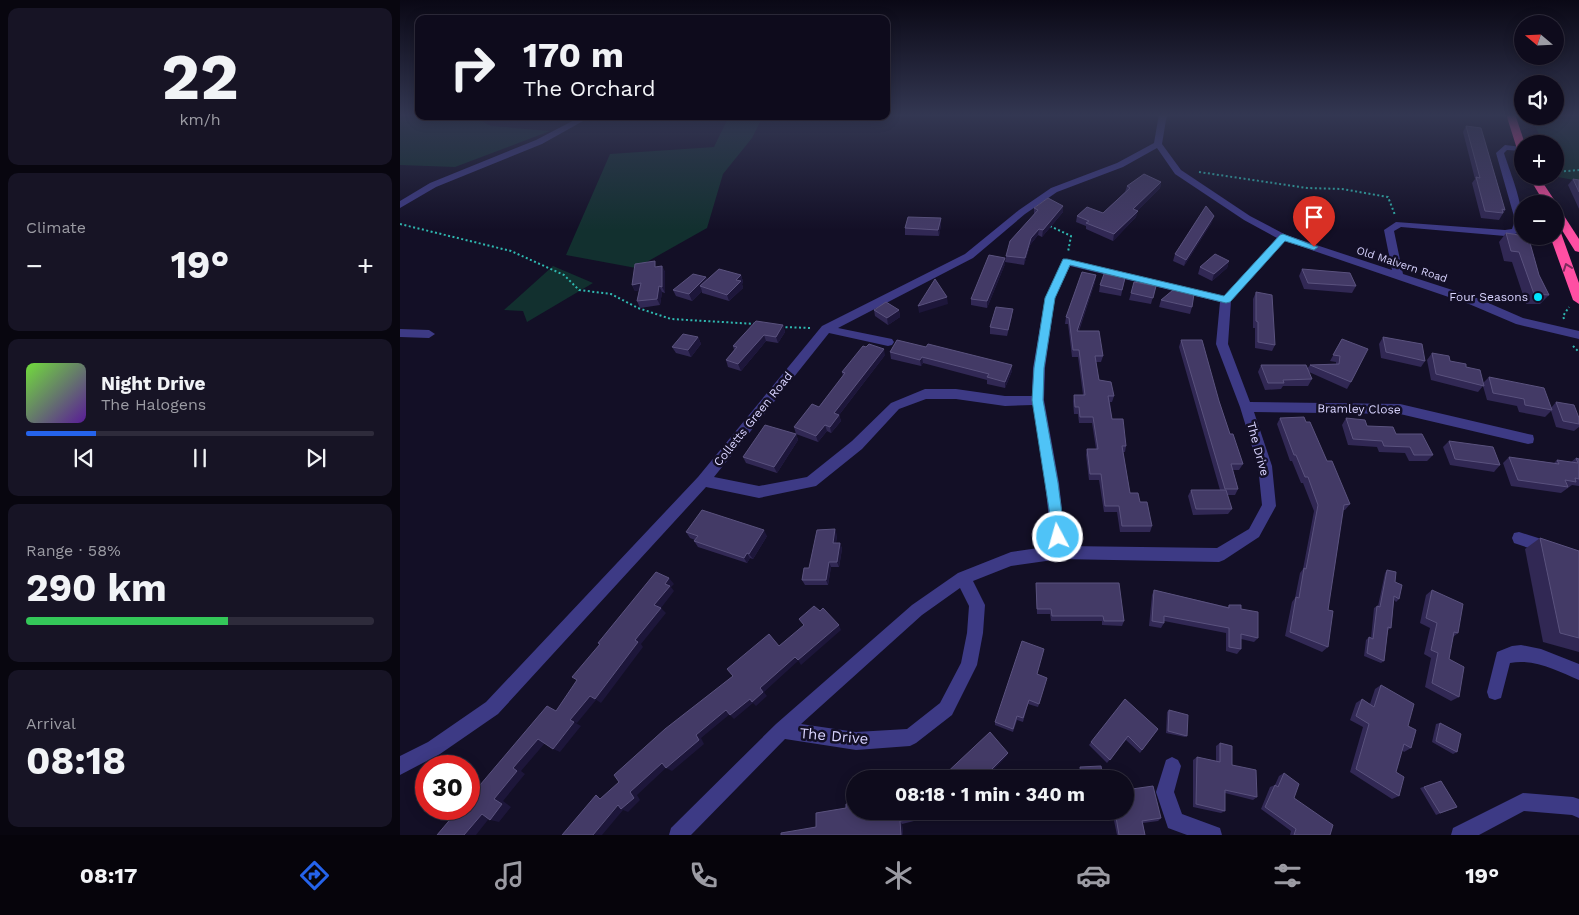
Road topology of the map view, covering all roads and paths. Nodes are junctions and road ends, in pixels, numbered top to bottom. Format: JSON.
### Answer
{"nodes":[{"id":1,"x":512,"y":153,"type":"edge"},
{"id":2,"x":1142,"y":153,"type":"edge"},
{"id":3,"x":1164,"y":153,"type":"edge"},
{"id":4,"x":1500,"y":153,"type":"edge"},
{"id":5,"x":1579,"y":170,"type":"edge"},
{"id":6,"x":1564,"y":171,"type":"edge"},
{"id":7,"x":1178,"y":172,"type":"junction"},
{"id":8,"x":400,"y":205,"type":"edge"},
{"id":9,"x":400,"y":224,"type":"edge"},
{"id":10,"x":1047,"y":224,"type":"edge"},
{"id":11,"x":1399,"y":224,"type":"junction"},
{"id":12,"x":1564,"y":224,"type":"edge"},
{"id":13,"x":1283,"y":237,"type":"junction"},
{"id":14,"x":1559,"y":245,"type":"edge"},
{"id":15,"x":1579,"y":248,"type":"edge"},
{"id":16,"x":1067,"y":262,"type":"junction"},
{"id":17,"x":1398,"y":275,"type":"junction"},
{"id":18,"x":1226,"y":300,"type":"junction"},
{"id":19,"x":1579,"y":300,"type":"edge"},
{"id":20,"x":764,"y":325,"type":"edge"},
{"id":21,"x":780,"y":326,"type":"edge"},
{"id":22,"x":826,"y":329,"type":"junction"},
{"id":23,"x":400,"y":333,"type":"edge"},
{"id":24,"x":429,"y":334,"type":"dead end"},
{"id":25,"x":1579,"y":335,"type":"edge"},
{"id":26,"x":888,"y":342,"type":"dead end"},
{"id":27,"x":1038,"y":400,"type":"junction"},
{"id":28,"x":1246,"y":408,"type":"junction"},
{"id":29,"x":1528,"y":439,"type":"dead end"},
{"id":30,"x":703,"y":481,"type":"junction"},
{"id":31,"x":1519,"y":538,"type":"dead end"},
{"id":32,"x":1060,"y":552,"type":"junction"},
{"id":33,"x":1579,"y":558,"type":"edge"},
{"id":34,"x":963,"y":578,"type":"junction"},
{"id":35,"x":1579,"y":672,"type":"edge"},
{"id":36,"x":1495,"y":692,"type":"dead end"},
{"id":37,"x":782,"y":730,"type":"junction"},
{"id":38,"x":400,"y":766,"type":"edge"},
{"id":39,"x":1172,"y":766,"type":"dead end"},
{"id":40,"x":1579,"y":809,"type":"edge"},
{"id":41,"x":678,"y":835,"type":"edge"},
{"id":42,"x":1213,"y":835,"type":"edge"},
{"id":43,"x":1460,"y":835,"type":"edge"}],
"edges":[{"from":1,"to":8,"type":"street"},
{"from":2,"to":22,"type":"street","name":"Colletts Green Road"},
{"from":3,"to":7,"type":"street","name":"Old Malvern Road"},
{"from":4,"to":11,"type":"street"},
{"from":5,"to":6,"type":"path"},
{"from":7,"to":11,"type":"path"},
{"from":7,"to":13,"type":"street","name":"Old Malvern Road"},
{"from":9,"to":20,"type":"path"},
{"from":10,"to":16,"type":"path"},
{"from":11,"to":17,"type":"street"},
{"from":12,"to":15,"type":"highway"},
{"from":13,"to":17,"type":"street","name":"Old Malvern Road"},
{"from":13,"to":18,"type":"street"},
{"from":19,"to":14,"type":"highway","one_way":true},
{"from":16,"to":18,"type":"street"},
{"from":16,"to":27,"type":"street"},
{"from":17,"to":25,"type":"street","name":"Old Malvern Road"},
{"from":18,"to":28,"type":"street","name":"The Drive"},
{"from":21,"to":22,"type":"path"},
{"from":22,"to":26,"type":"street"},
{"from":22,"to":30,"type":"street","name":"Colletts Green Road"},
{"from":23,"to":24,"type":"street"},
{"from":27,"to":30,"type":"street"},
{"from":27,"to":32,"type":"street"},
{"from":28,"to":29,"type":"street","name":"Bramley Close"},
{"from":28,"to":32,"type":"street","name":"The Drive"},
{"from":30,"to":38,"type":"street","name":"Colletts Green Road"},
{"from":31,"to":33,"type":"street"},
{"from":32,"to":34,"type":"street","name":"The Drive"},
{"from":34,"to":37,"type":"street","name":"The Drive"},
{"from":34,"to":37,"type":"street","name":"The Drive"},
{"from":35,"to":36,"type":"street"},
{"from":37,"to":41,"type":"street","name":"The Drive"},
{"from":39,"to":42,"type":"street"},
{"from":40,"to":43,"type":"street"}]}
